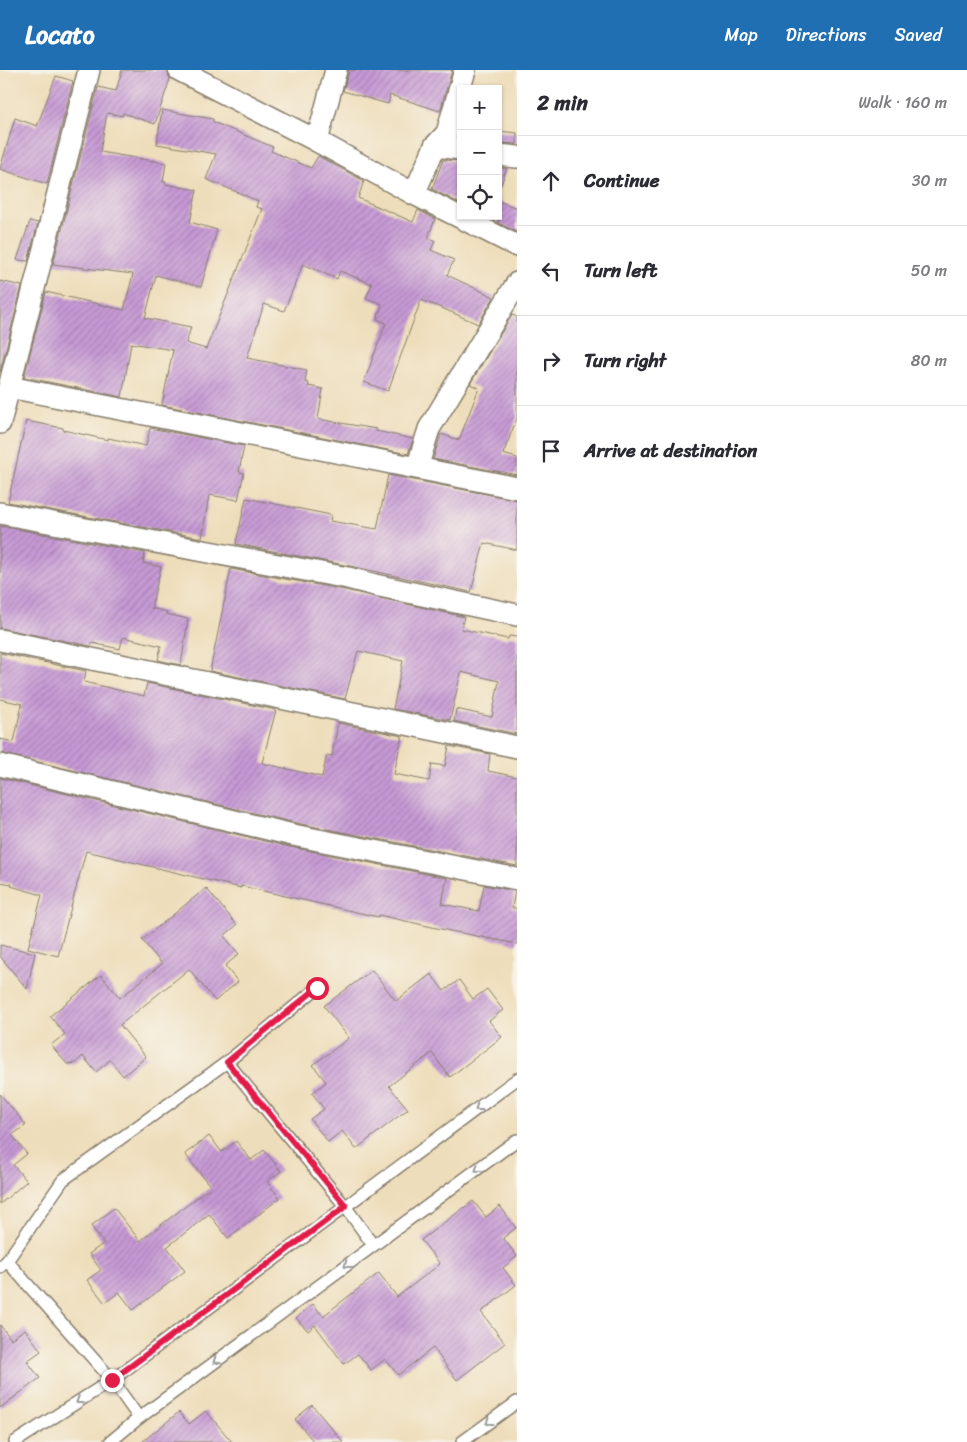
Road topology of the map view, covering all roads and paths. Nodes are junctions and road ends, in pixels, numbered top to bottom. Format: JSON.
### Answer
{"nodes":[{"id":1,"x":89,"y":70,"type":"edge"},
{"id":2,"x":180,"y":70,"type":"edge"},
{"id":3,"x":336,"y":70,"type":"edge"},
{"id":4,"x":465,"y":70,"type":"edge"},
{"id":5,"x":317,"y":141,"type":"junction"},
{"id":6,"x":435,"y":146,"type":"junction"},
{"id":7,"x":457,"y":149,"type":"edge"},
{"id":8,"x":502,"y":155,"type":"edge"},
{"id":9,"x":517,"y":157,"type":"edge"},
{"id":10,"x":414,"y":194,"type":"junction"},
{"id":11,"x":517,"y":246,"type":"edge"},
{"id":12,"x":517,"y":284,"type":"edge"},
{"id":13,"x":9,"y":387,"type":"junction"},
{"id":14,"x":0,"y":423,"type":"edge"},
{"id":15,"x":417,"y":468,"type":"junction"},
{"id":16,"x":517,"y":488,"type":"edge"},
{"id":17,"x":0,"y":513,"type":"edge"},
{"id":18,"x":517,"y":615,"type":"edge"},
{"id":19,"x":0,"y":640,"type":"edge"},
{"id":20,"x":517,"y":747,"type":"edge"},
{"id":21,"x":0,"y":766,"type":"edge"},
{"id":22,"x":517,"y":879,"type":"edge"},
{"id":23,"x":317,"y":988,"type":"dead end"},
{"id":24,"x":227,"y":1062,"type":"junction"},
{"id":25,"x":517,"y":1079,"type":"edge"},
{"id":26,"x":517,"y":1140,"type":"edge"},
{"id":27,"x":346,"y":1206,"type":"junction"},
{"id":28,"x":373,"y":1246,"type":"junction"},
{"id":29,"x":3,"y":1264,"type":"edge"},
{"id":30,"x":112,"y":1380,"type":"junction"},
{"id":31,"x":517,"y":1402,"type":"edge"},
{"id":32,"x":139,"y":1418,"type":"junction"},
{"id":33,"x":14,"y":1442,"type":"edge"},
{"id":34,"x":110,"y":1442,"type":"edge"},
{"id":35,"x":462,"y":1442,"type":"edge"}],
"edges":[{"from":1,"to":13,"type":"street"},
{"from":2,"to":5,"type":"street"},
{"from":3,"to":5,"type":"street"},
{"from":4,"to":6,"type":"street"},
{"from":5,"to":10,"type":"street"},
{"from":6,"to":7,"type":"street"},
{"from":6,"to":10,"type":"street"},
{"from":8,"to":9,"type":"street"},
{"from":10,"to":11,"type":"street"},
{"from":12,"to":15,"type":"street"},
{"from":13,"to":14,"type":"street"},
{"from":13,"to":15,"type":"street"},
{"from":15,"to":16,"type":"street"},
{"from":17,"to":18,"type":"street"},
{"from":19,"to":20,"type":"street"},
{"from":21,"to":22,"type":"street"},
{"from":23,"to":24,"type":"lane"},
{"from":24,"to":27,"type":"lane"},
{"from":24,"to":29,"type":"lane"},
{"from":25,"to":27,"type":"lane","one_way":true},
{"from":26,"to":28,"type":"lane","one_way":true},
{"from":27,"to":28,"type":"lane"},
{"from":27,"to":30,"type":"lane"},
{"from":28,"to":32,"type":"lane","one_way":true},
{"from":29,"to":30,"type":"lane"},
{"from":30,"to":32,"type":"lane"},
{"from":30,"to":33,"type":"lane","one_way":true},
{"from":31,"to":35,"type":"lane","one_way":true},
{"from":32,"to":34,"type":"lane"}]}
